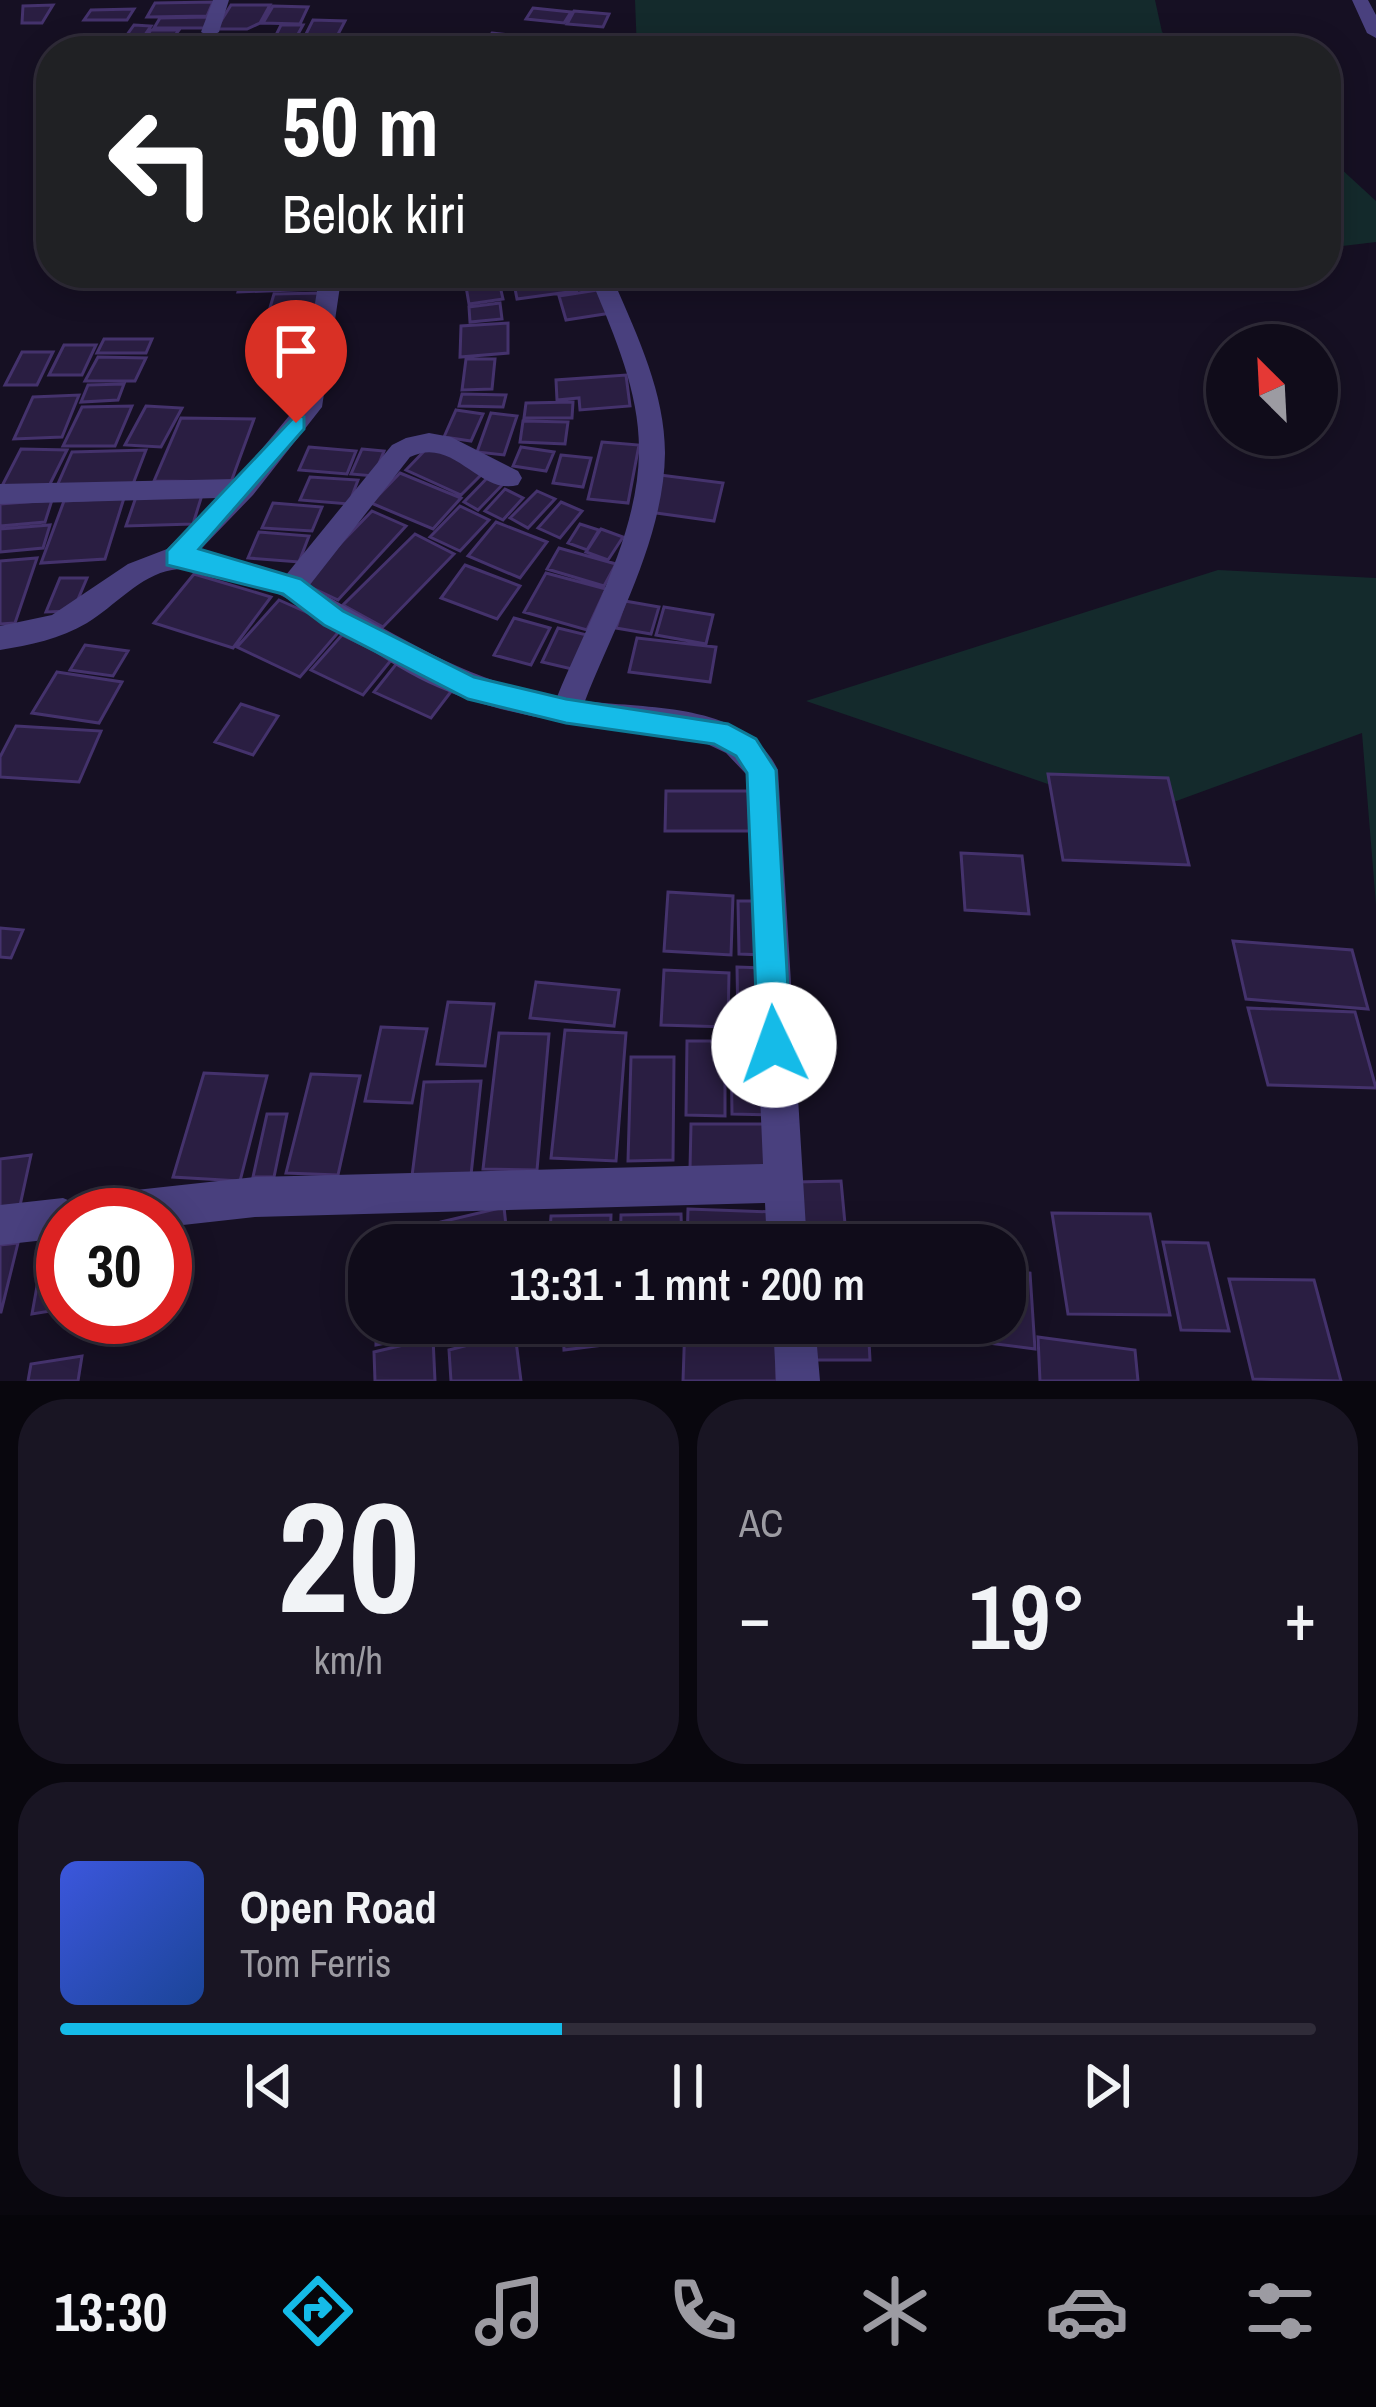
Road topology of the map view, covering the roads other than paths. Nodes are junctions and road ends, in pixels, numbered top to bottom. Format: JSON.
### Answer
{"nodes":[{"id":1,"x":220,"y":0,"type":"edge"},
{"id":2,"x":1360,"y":0,"type":"edge"},
{"id":3,"x":210,"y":32,"type":"dead end"},
{"id":4,"x":1376,"y":33,"type":"edge"},
{"id":5,"x":329,"y":288,"type":"edge"},
{"id":6,"x":605,"y":288,"type":"edge"},
{"id":7,"x":509,"y":478,"type":"dead end"},
{"id":8,"x":244,"y":488,"type":"junction"},
{"id":9,"x":0,"y":494,"type":"edge"},
{"id":10,"x":176,"y":558,"type":"junction"},
{"id":11,"x":292,"y":586,"type":"junction"},
{"id":12,"x":0,"y":638,"type":"edge"},
{"id":13,"x":566,"y":711,"type":"junction"},
{"id":14,"x":780,"y":1183,"type":"junction"},
{"id":15,"x":192,"y":1204,"type":"edge"},
{"id":16,"x":36,"y":1221,"type":"edge"},
{"id":17,"x":785,"y":1224,"type":"edge"},
{"id":18,"x":0,"y":1225,"type":"edge"},
{"id":19,"x":795,"y":1344,"type":"edge"},
{"id":20,"x":798,"y":1381,"type":"edge"}],
"edges":[{"from":1,"to":3,"type":"street"},
{"from":2,"to":4,"type":"street"},
{"from":5,"to":8,"type":"street"},
{"from":6,"to":13,"type":"street"},
{"from":7,"to":11,"type":"street"},
{"from":8,"to":9,"type":"street"},
{"from":8,"to":10,"type":"street"},
{"from":10,"to":11,"type":"street"},
{"from":10,"to":12,"type":"street"},
{"from":11,"to":13,"type":"street"},
{"from":13,"to":14,"type":"street"},
{"from":14,"to":15,"type":"street"},
{"from":14,"to":17,"type":"street"},
{"from":16,"to":18,"type":"street"},
{"from":19,"to":20,"type":"street"}]}
